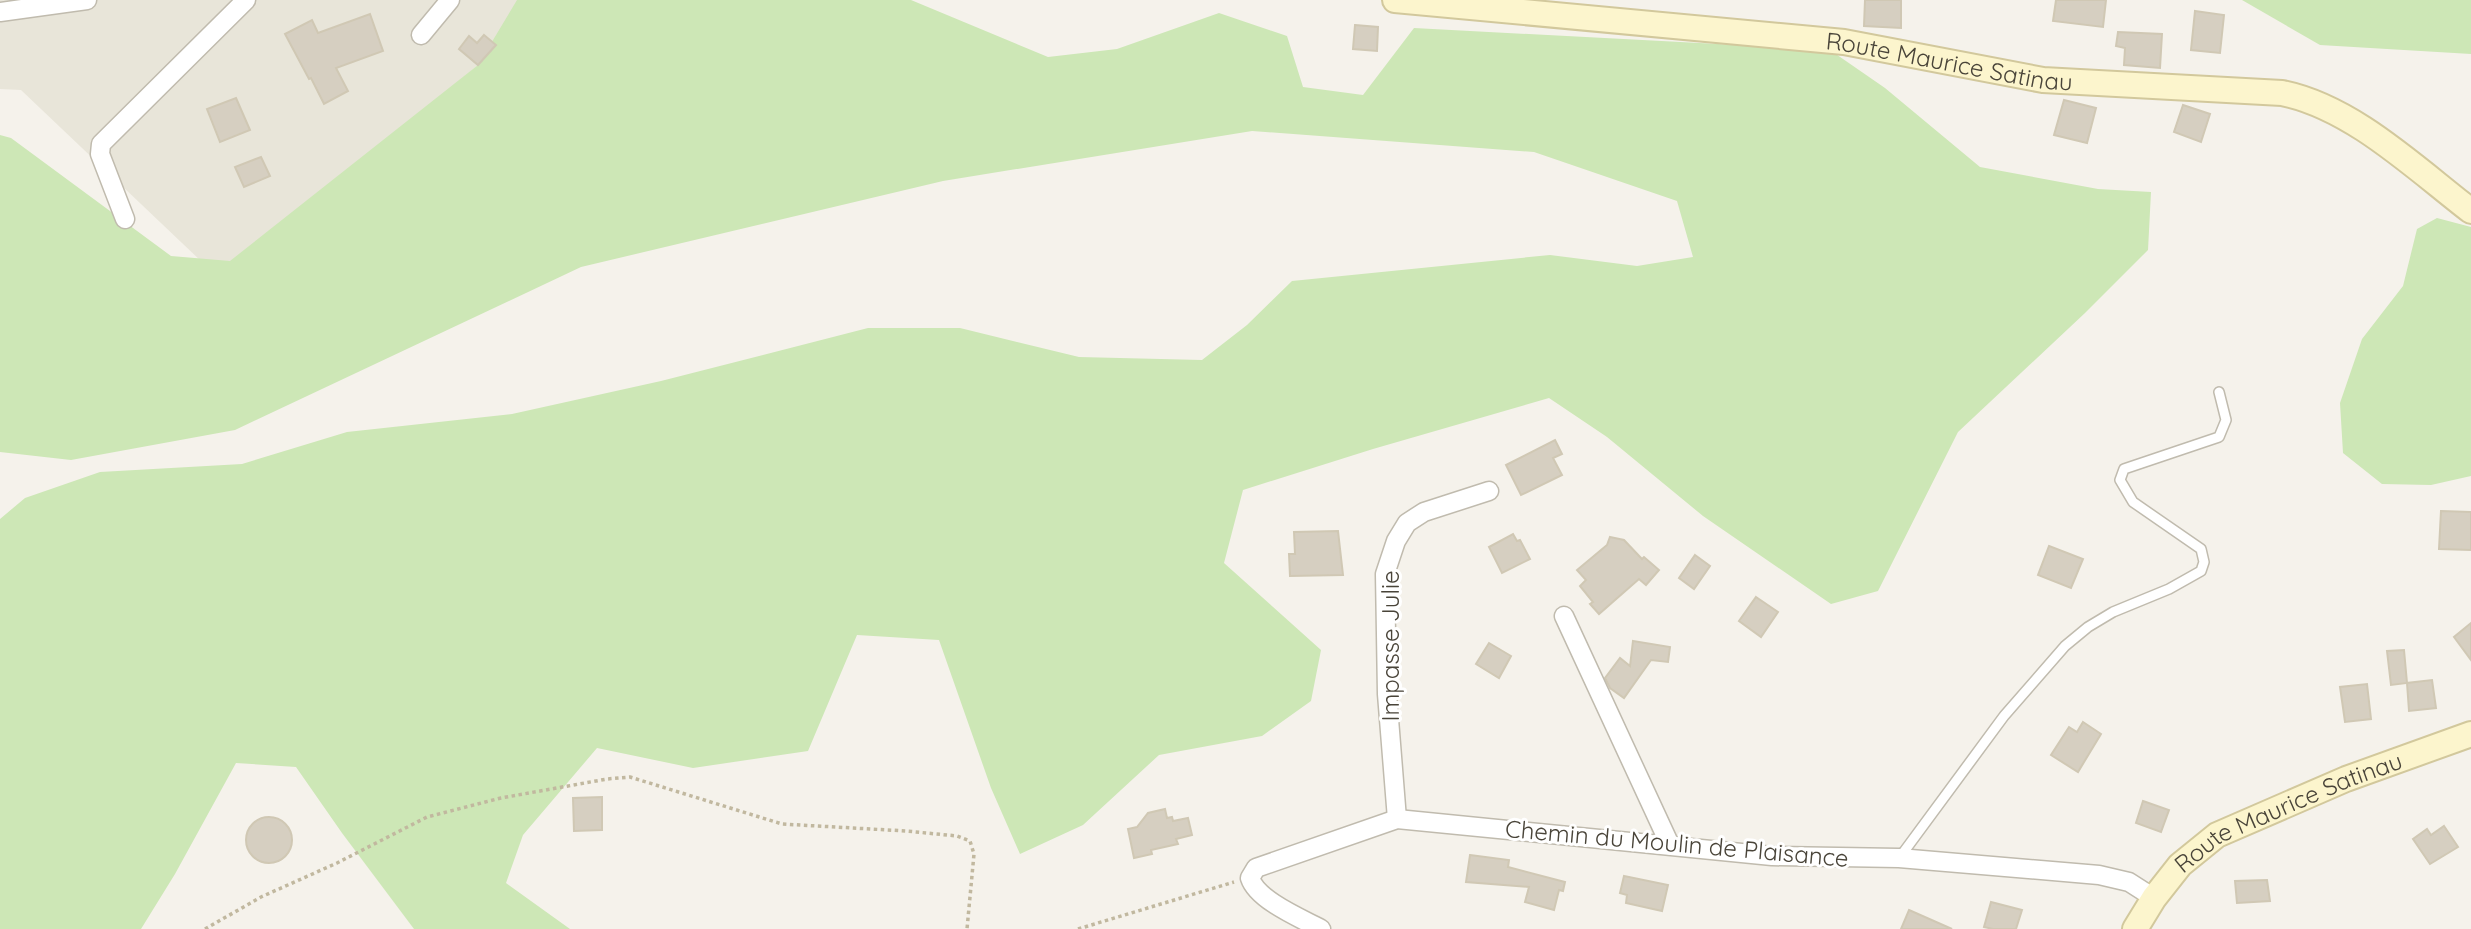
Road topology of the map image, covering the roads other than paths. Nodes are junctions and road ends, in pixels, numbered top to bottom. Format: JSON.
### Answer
{"nodes":[{"id":1,"x":88,"y":0,"type":"edge"},
{"id":2,"x":246,"y":0,"type":"edge"},
{"id":3,"x":450,"y":0,"type":"edge"},
{"id":4,"x":1395,"y":0,"type":"edge"},
{"id":5,"x":24,"y":5,"type":"edge"},
{"id":6,"x":0,"y":12,"type":"edge"},
{"id":7,"x":421,"y":34,"type":"dead end"},
{"id":8,"x":2471,"y":211,"type":"edge"},
{"id":9,"x":125,"y":219,"type":"dead end"},
{"id":10,"x":2219,"y":392,"type":"dead end"},
{"id":11,"x":1489,"y":491,"type":"dead end"},
{"id":12,"x":1564,"y":616,"type":"dead end"},
{"id":13,"x":2471,"y":734,"type":"edge"},
{"id":14,"x":1398,"y":819,"type":"junction"},
{"id":15,"x":1670,"y":845,"type":"junction"},
{"id":16,"x":1899,"y":858,"type":"junction"},
{"id":17,"x":2154,"y":898,"type":"junction"},
{"id":18,"x":1321,"y":929,"type":"edge"},
{"id":19,"x":2135,"y":929,"type":"edge"}],
"edges":[{"from":1,"to":5,"type":"street"},
{"from":2,"to":9,"type":"street"},
{"from":3,"to":7,"type":"street"},
{"from":4,"to":8,"type":"main road","name":"Route Maurice Satinau"},
{"from":5,"to":6,"type":"street"},
{"from":10,"to":16,"type":"lane"},
{"from":11,"to":14,"type":"street","name":"Impasse Julie"},
{"from":12,"to":15,"type":"street"},
{"from":13,"to":17,"type":"main road","name":"Route Maurice Satinau"},
{"from":14,"to":15,"type":"street","name":"Chemin du Moulin de Plaisance"},
{"from":14,"to":18,"type":"street","name":"Chemin du Moulin de Plaisance"},
{"from":15,"to":16,"type":"street","name":"Chemin du Moulin de Plaisance"},
{"from":16,"to":17,"type":"street","name":"Chemin du Moulin de Plaisance"},
{"from":17,"to":19,"type":"main road","name":"Route Maurice Satinau"}]}
